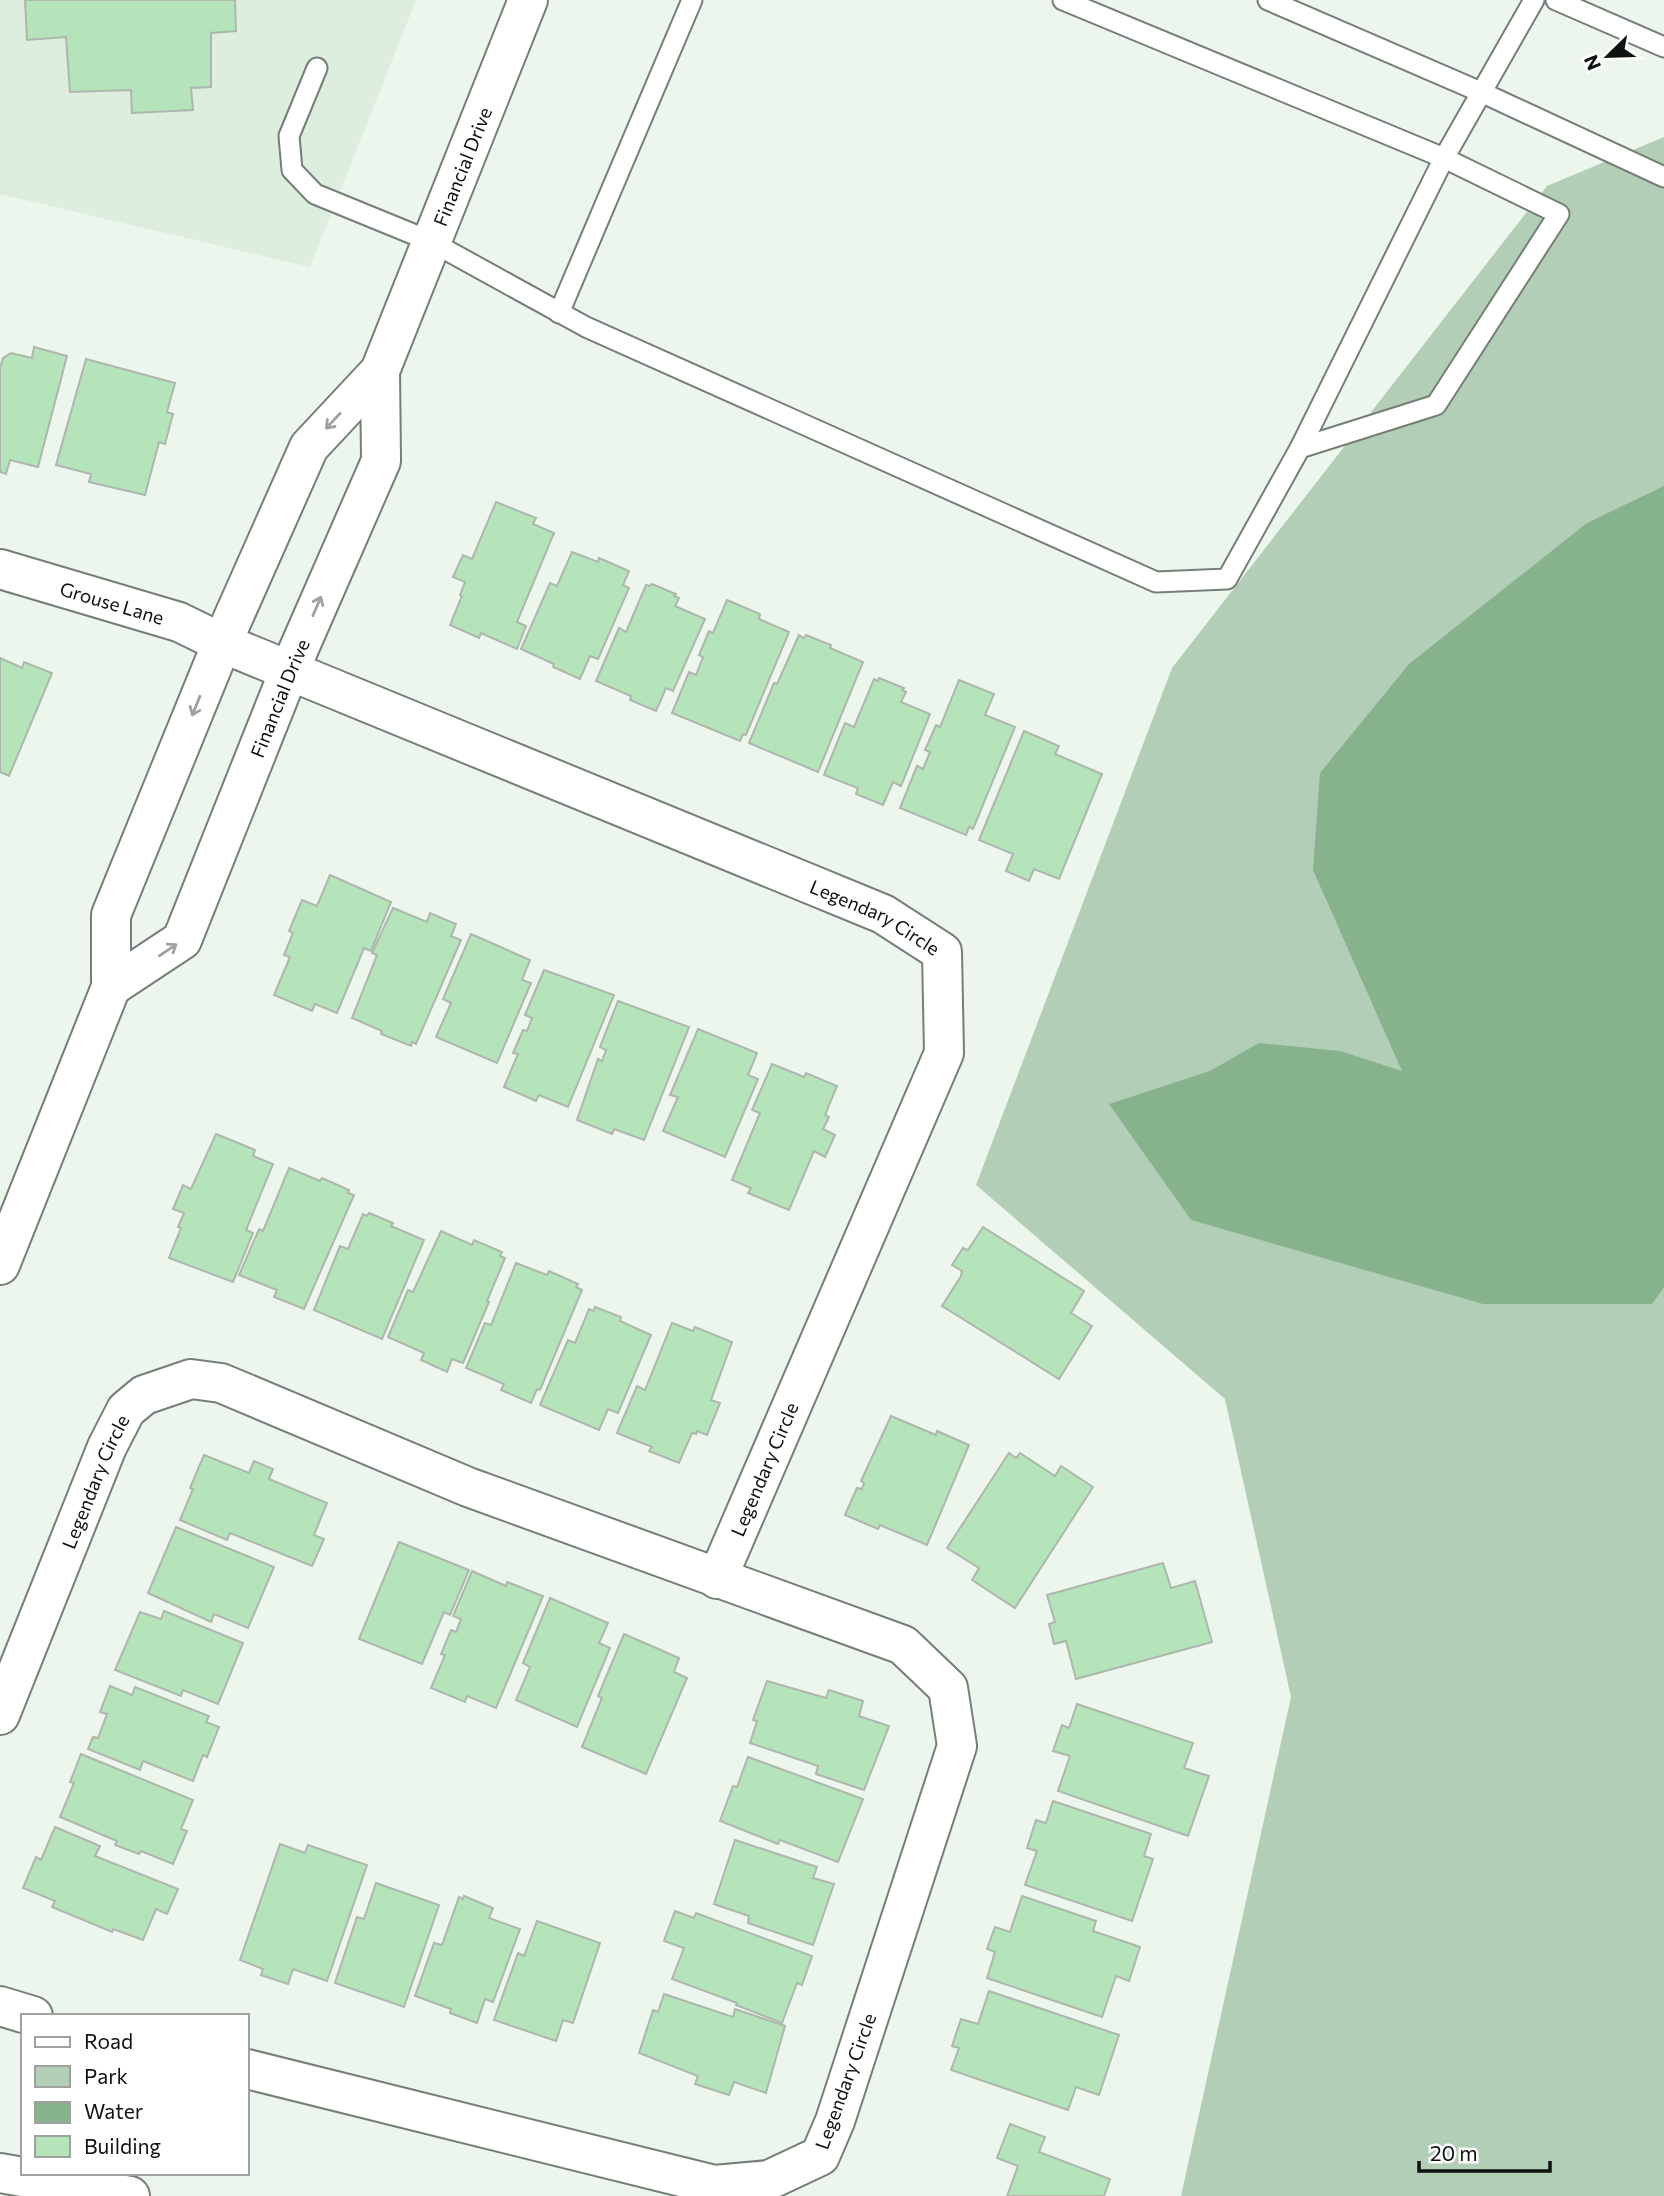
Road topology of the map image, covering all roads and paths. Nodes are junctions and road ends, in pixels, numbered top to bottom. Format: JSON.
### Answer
{"nodes":[{"id":1,"x":528,"y":0,"type":"edge"},
{"id":2,"x":692,"y":0,"type":"edge"},
{"id":3,"x":1063,"y":0,"type":"edge"},
{"id":4,"x":1268,"y":0,"type":"edge"},
{"id":5,"x":1534,"y":0,"type":"edge"},
{"id":6,"x":1556,"y":0,"type":"edge"},
{"id":7,"x":1664,"y":47,"type":"edge"},
{"id":8,"x":317,"y":68,"type":"dead end"},
{"id":9,"x":1483,"y":93,"type":"junction"},
{"id":10,"x":1444,"y":158,"type":"junction"},
{"id":11,"x":1664,"y":177,"type":"edge"},
{"id":12,"x":430,"y":241,"type":"junction"},
{"id":13,"x":559,"y":313,"type":"junction"},
{"id":14,"x":380,"y":371,"type":"junction"},
{"id":15,"x":1300,"y":448,"type":"junction"},
{"id":16,"x":0,"y":569,"type":"edge"},
{"id":17,"x":222,"y":643,"type":"junction"},
{"id":18,"x":290,"y":669,"type":"junction"},
{"id":19,"x":111,"y":988,"type":"junction"},
{"id":20,"x":0,"y":1265,"type":"edge"},
{"id":21,"x":717,"y":1579,"type":"junction"},
{"id":22,"x":0,"y":1715,"type":"edge"},
{"id":23,"x":0,"y":2006,"type":"edge"},
{"id":24,"x":26,"y":2014,"type":"edge"},
{"id":25,"x":248,"y":2069,"type":"edge"},
{"id":26,"x":0,"y":2173,"type":"edge"},
{"id":27,"x":130,"y":2196,"type":"edge"}],
"edges":[{"from":1,"to":12,"type":"street","name":"Financial Drive"},
{"from":2,"to":13,"type":"lane"},
{"from":3,"to":10,"type":"lane"},
{"from":4,"to":9,"type":"lane"},
{"from":5,"to":9,"type":"lane"},
{"from":6,"to":7,"type":"lane"},
{"from":8,"to":12,"type":"lane"},
{"from":9,"to":10,"type":"lane"},
{"from":9,"to":11,"type":"lane"},
{"from":10,"to":15,"type":"lane"},
{"from":10,"to":15,"type":"lane"},
{"from":12,"to":13,"type":"lane"},
{"from":12,"to":14,"type":"street","name":"Financial Drive"},
{"from":13,"to":15,"type":"lane"},
{"from":14,"to":17,"type":"street","name":"Financial Drive","one_way":true},
{"from":18,"to":14,"type":"street","name":"Financial Drive","one_way":true},
{"from":16,"to":17,"type":"street","name":"Grouse Lane"},
{"from":17,"to":18,"type":"street","name":"Legendary Circle"},
{"from":17,"to":19,"type":"street","name":"Financial Drive","one_way":true},
{"from":19,"to":18,"type":"street","name":"Financial Drive","one_way":true},
{"from":18,"to":21,"type":"street","name":"Legendary Circle"},
{"from":19,"to":20,"type":"street","name":"Financial Drive"},
{"from":21,"to":22,"type":"street","name":"Legendary Circle"},
{"from":21,"to":25,"type":"street","name":"Legendary Circle"},
{"from":23,"to":24,"type":"street"},
{"from":26,"to":27,"type":"street"}]}
